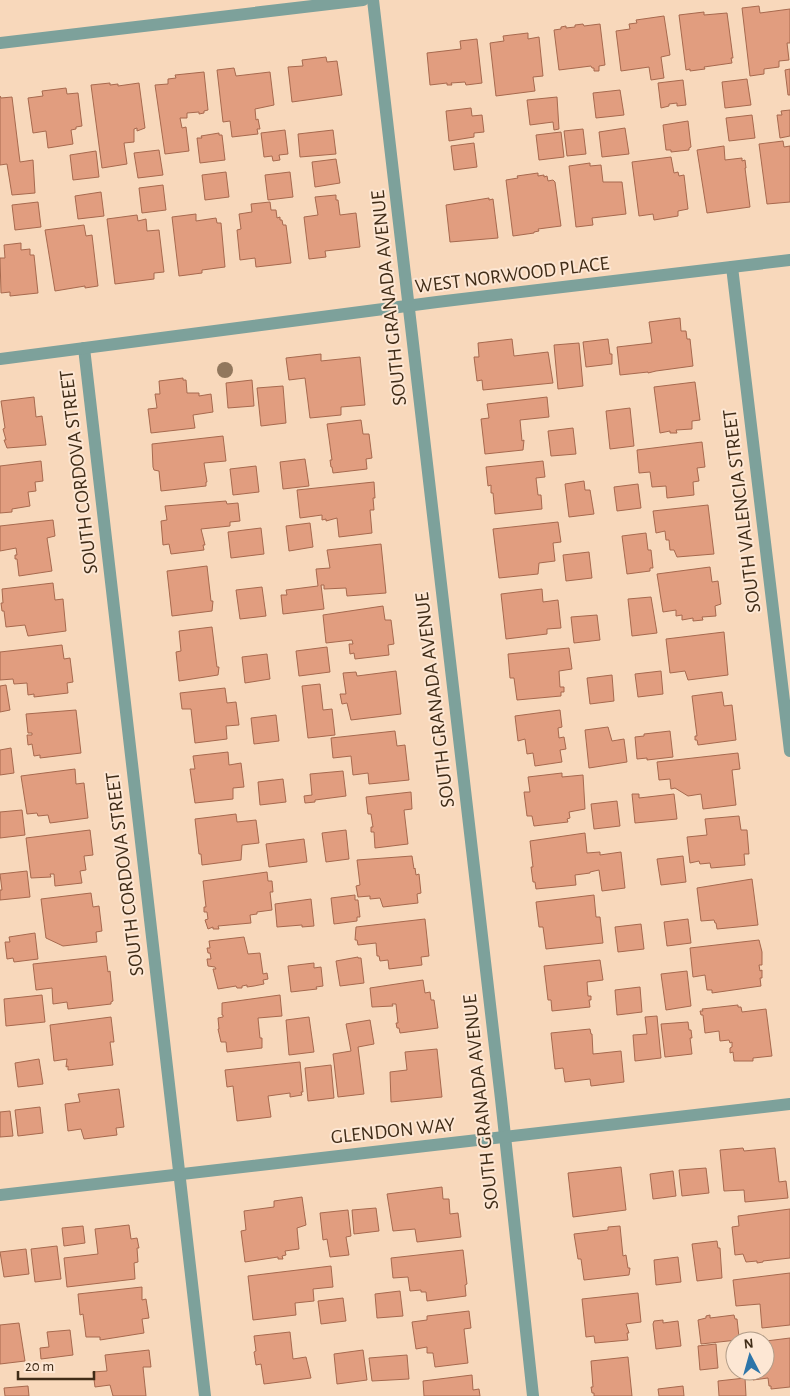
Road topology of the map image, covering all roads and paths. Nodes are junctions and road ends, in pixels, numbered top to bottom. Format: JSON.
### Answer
{"nodes":[{"id":1,"x":363,"y":0,"type":"edge"},
{"id":2,"x":373,"y":0,"type":"edge"},
{"id":3,"x":0,"y":44,"type":"edge"},
{"id":4,"x":790,"y":260,"type":"edge"},
{"id":5,"x":732,"y":267,"type":"junction"},
{"id":6,"x":409,"y":306,"type":"junction"},
{"id":7,"x":84,"y":348,"type":"junction"},
{"id":8,"x":0,"y":359,"type":"edge"},
{"id":9,"x":790,"y":750,"type":"edge"},
{"id":10,"x":790,"y":1104,"type":"edge"},
{"id":11,"x":504,"y":1138,"type":"junction"},
{"id":12,"x":179,"y":1173,"type":"junction"},
{"id":13,"x":0,"y":1195,"type":"edge"},
{"id":14,"x":206,"y":1396,"type":"edge"},
{"id":15,"x":533,"y":1396,"type":"edge"}],
"edges":[{"from":1,"to":3,"type":"street"},
{"from":2,"to":6,"type":"street","name":"SOUTH GRANADA AVENUE"},
{"from":4,"to":5,"type":"street","name":"WEST NORWOOD PLACE"},
{"from":5,"to":6,"type":"street","name":"WEST NORWOOD PLACE"},
{"from":5,"to":9,"type":"street","name":"SOUTH VALENCIA STREET"},
{"from":6,"to":7,"type":"street","name":"WEST NORWOOD PLACE"},
{"from":6,"to":11,"type":"street","name":"SOUTH GRANADA AVENUE"},
{"from":7,"to":8,"type":"street","name":"WEST NORWOOD PLACE"},
{"from":7,"to":12,"type":"street","name":"SOUTH CORDOVA STREET"},
{"from":10,"to":11,"type":"street","name":"GLENDON WAY"},
{"from":11,"to":12,"type":"street","name":"GLENDON WAY"},
{"from":11,"to":15,"type":"street","name":"SOUTH GRANADA AVENUE"},
{"from":12,"to":13,"type":"street","name":"GLENDON WAY"},
{"from":12,"to":14,"type":"street","name":"SOUTH CORDOVA STREET"}]}
